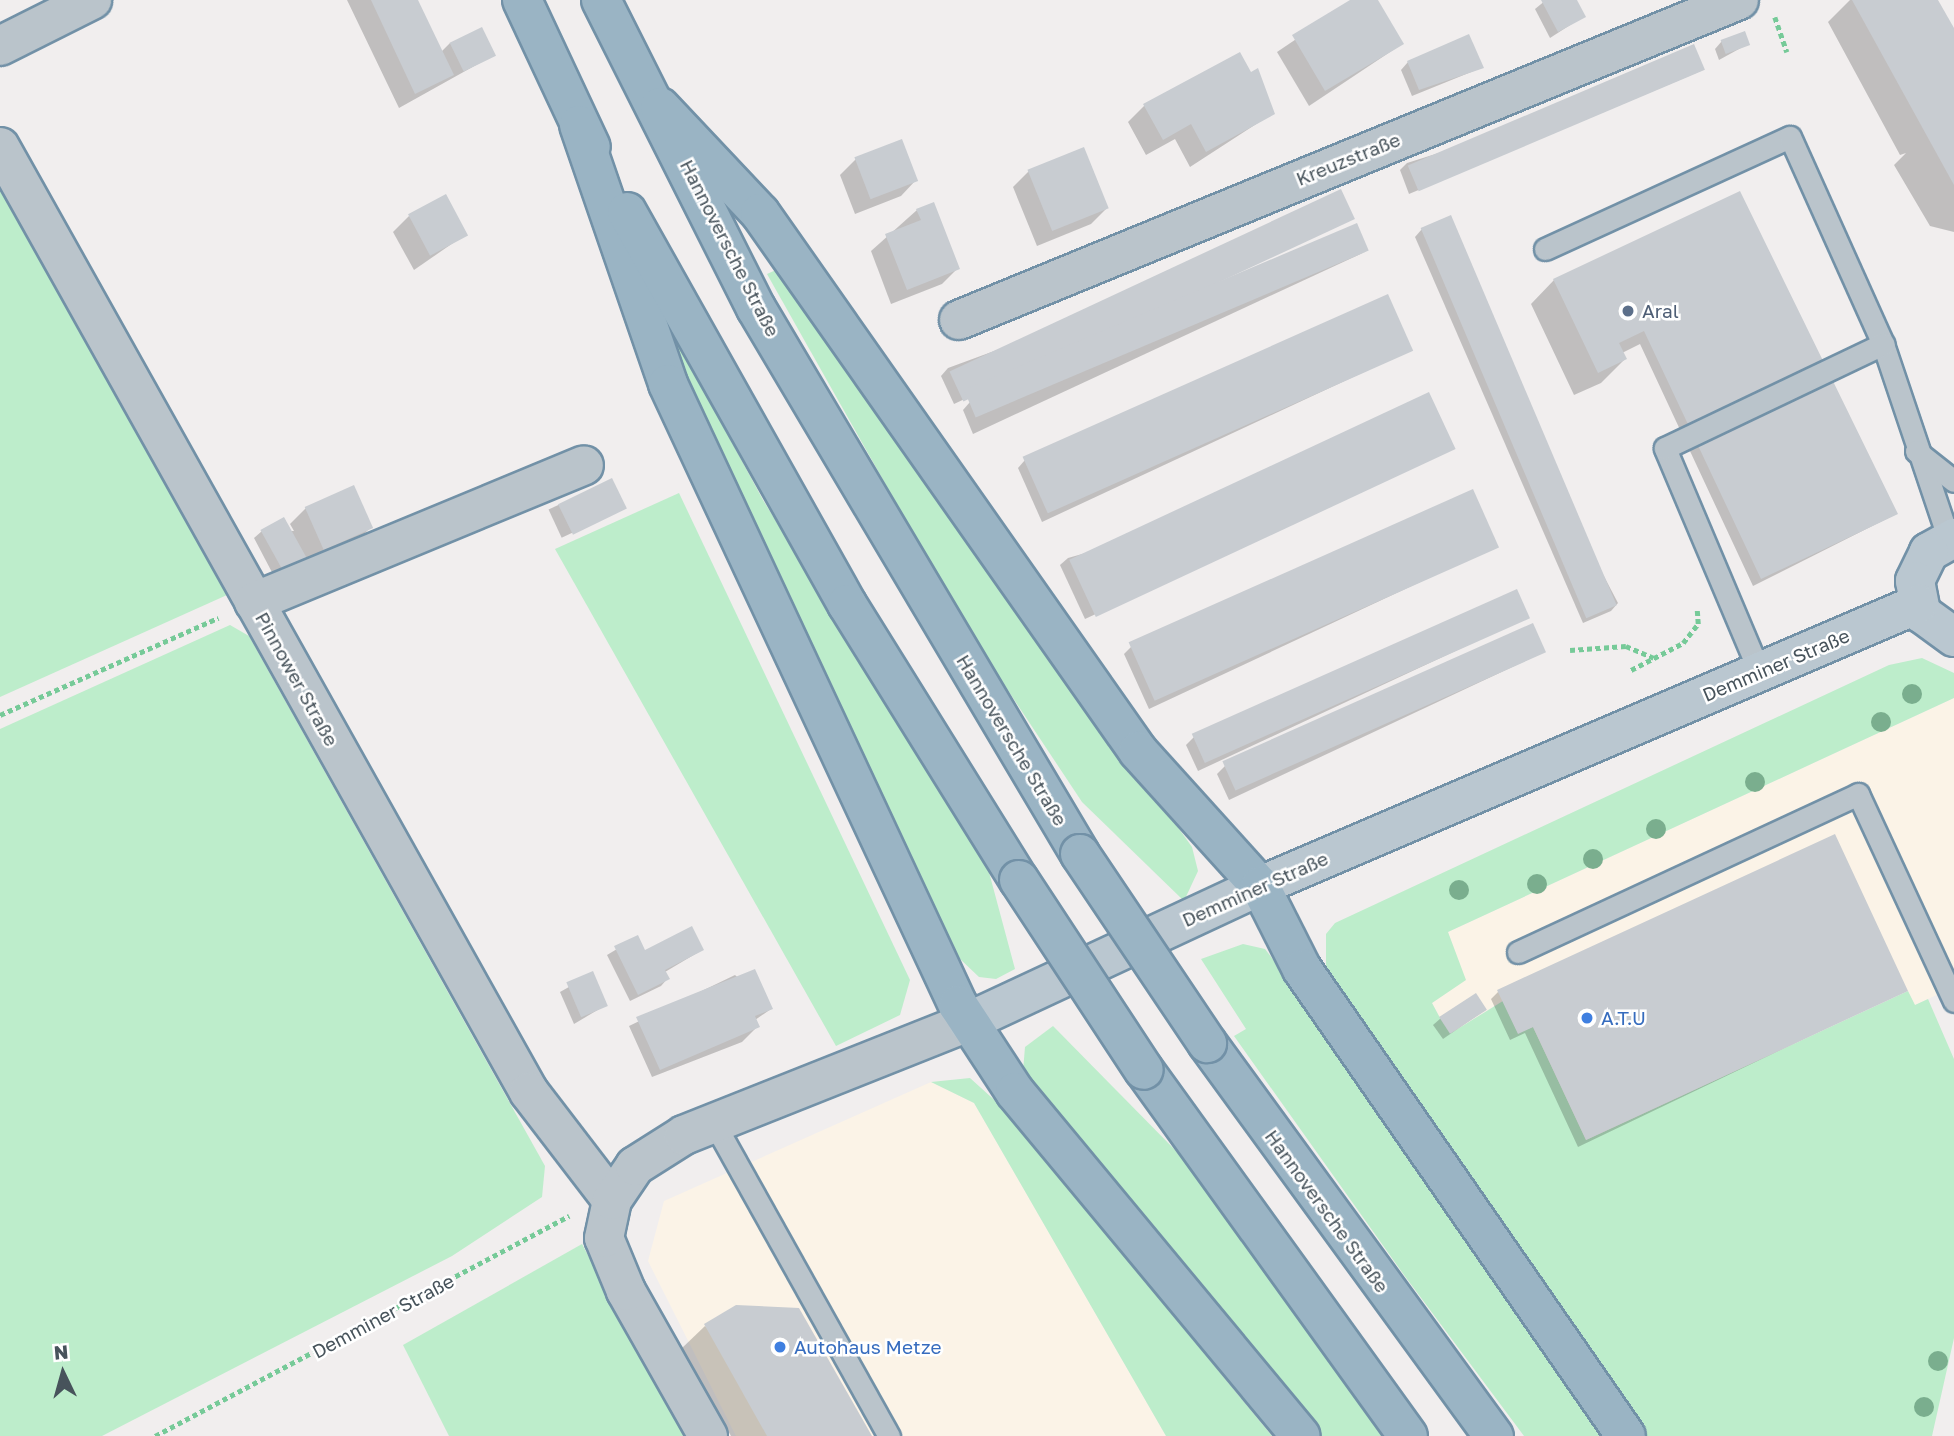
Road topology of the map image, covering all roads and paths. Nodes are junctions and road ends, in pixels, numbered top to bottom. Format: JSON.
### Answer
{"nodes":[{"id":1,"x":92,"y":0,"type":"edge"},
{"id":2,"x":522,"y":0,"type":"edge"},
{"id":3,"x":601,"y":0,"type":"edge"},
{"id":4,"x":1739,"y":0,"type":"edge"},
{"id":5,"x":1774,"y":13,"type":"dead end"},
{"id":6,"x":0,"y":46,"type":"edge"},
{"id":7,"x":1787,"y":52,"type":"dead end"},
{"id":8,"x":660,"y":107,"type":"junction"},
{"id":9,"x":579,"y":125,"type":"junction"},
{"id":10,"x":0,"y":147,"type":"edge"},
{"id":11,"x":1545,"y":248,"type":"dead end"},
{"id":12,"x":958,"y":320,"type":"dead end"},
{"id":13,"x":1883,"y":344,"type":"junction"},
{"id":14,"x":1916,"y":451,"type":"junction"},
{"id":15,"x":584,"y":466,"type":"dead end"},
{"id":16,"x":1954,"y":481,"type":"edge"},
{"id":17,"x":1951,"y":539,"type":"edge"},
{"id":18,"x":254,"y":602,"type":"junction"},
{"id":19,"x":1697,"y":604,"type":"dead end"},
{"id":20,"x":1918,"y":604,"type":"junction"},
{"id":21,"x":1954,"y":637,"type":"edge"},
{"id":22,"x":1570,"y":650,"type":"dead end"},
{"id":23,"x":1655,"y":658,"type":"junction"},
{"id":24,"x":1632,"y":670,"type":"dead end"},
{"id":25,"x":1759,"y":671,"type":"junction"},
{"id":26,"x":0,"y":715,"type":"edge"},
{"id":27,"x":1259,"y":886,"type":"junction"},
{"id":28,"x":1518,"y":952,"type":"dead end"},
{"id":29,"x":1954,"y":1001,"type":"edge"},
{"id":30,"x":968,"y":1022,"type":"junction"},
{"id":31,"x":714,"y":1123,"type":"junction"},
{"id":32,"x":612,"y":1200,"type":"junction"},
{"id":33,"x":155,"y":1436,"type":"edge"},
{"id":34,"x":708,"y":1436,"type":"edge"},
{"id":35,"x":889,"y":1436,"type":"edge"},
{"id":36,"x":1301,"y":1436,"type":"edge"},
{"id":37,"x":1408,"y":1436,"type":"edge"},
{"id":38,"x":1494,"y":1436,"type":"edge"},
{"id":39,"x":1626,"y":1436,"type":"edge"}],
"edges":[{"from":1,"to":6,"type":"street"},
{"from":2,"to":9,"type":"highway"},
{"from":3,"to":8,"type":"highway","name":"Hannoversche Straße"},
{"from":4,"to":12,"type":"street","name":"Kreuzstraße"},
{"from":5,"to":7,"type":"path"},
{"from":8,"to":27,"type":"highway"},
{"from":8,"to":38,"type":"highway","name":"Hannoversche Straße","bridge":true},
{"from":9,"to":30,"type":"highway"},
{"from":9,"to":37,"type":"highway","bridge":true},
{"from":10,"to":18,"type":"street","name":"Pinnower Straße"},
{"from":11,"to":13,"type":"lane"},
{"from":13,"to":14,"type":"lane"},
{"from":13,"to":25,"type":"lane"},
{"from":14,"to":16,"type":"lane"},
{"from":14,"to":17,"type":"lane"},
{"from":15,"to":18,"type":"street"},
{"from":17,"to":20,"type":"main road"},
{"from":18,"to":26,"type":"path"},
{"from":18,"to":32,"type":"street","name":"Pinnower Straße"},
{"from":19,"to":23,"type":"path"},
{"from":20,"to":21,"type":"main road"},
{"from":20,"to":25,"type":"main road","name":"Demminer Straße"},
{"from":22,"to":23,"type":"path"},
{"from":23,"to":24,"type":"path"},
{"from":25,"to":27,"type":"main road","name":"Demminer Straße"},
{"from":27,"to":30,"type":"main road","name":"Demminer Straße"},
{"from":27,"to":39,"type":"highway"},
{"from":28,"to":29,"type":"lane"},
{"from":30,"to":31,"type":"street","name":"Demminer Straße"},
{"from":30,"to":36,"type":"highway"},
{"from":31,"to":32,"type":"street","name":"Demminer Straße"},
{"from":31,"to":35,"type":"lane"},
{"from":32,"to":33,"type":"path","name":"Demminer Straße"},
{"from":32,"to":34,"type":"street","name":"Demminer Straße"}]}
